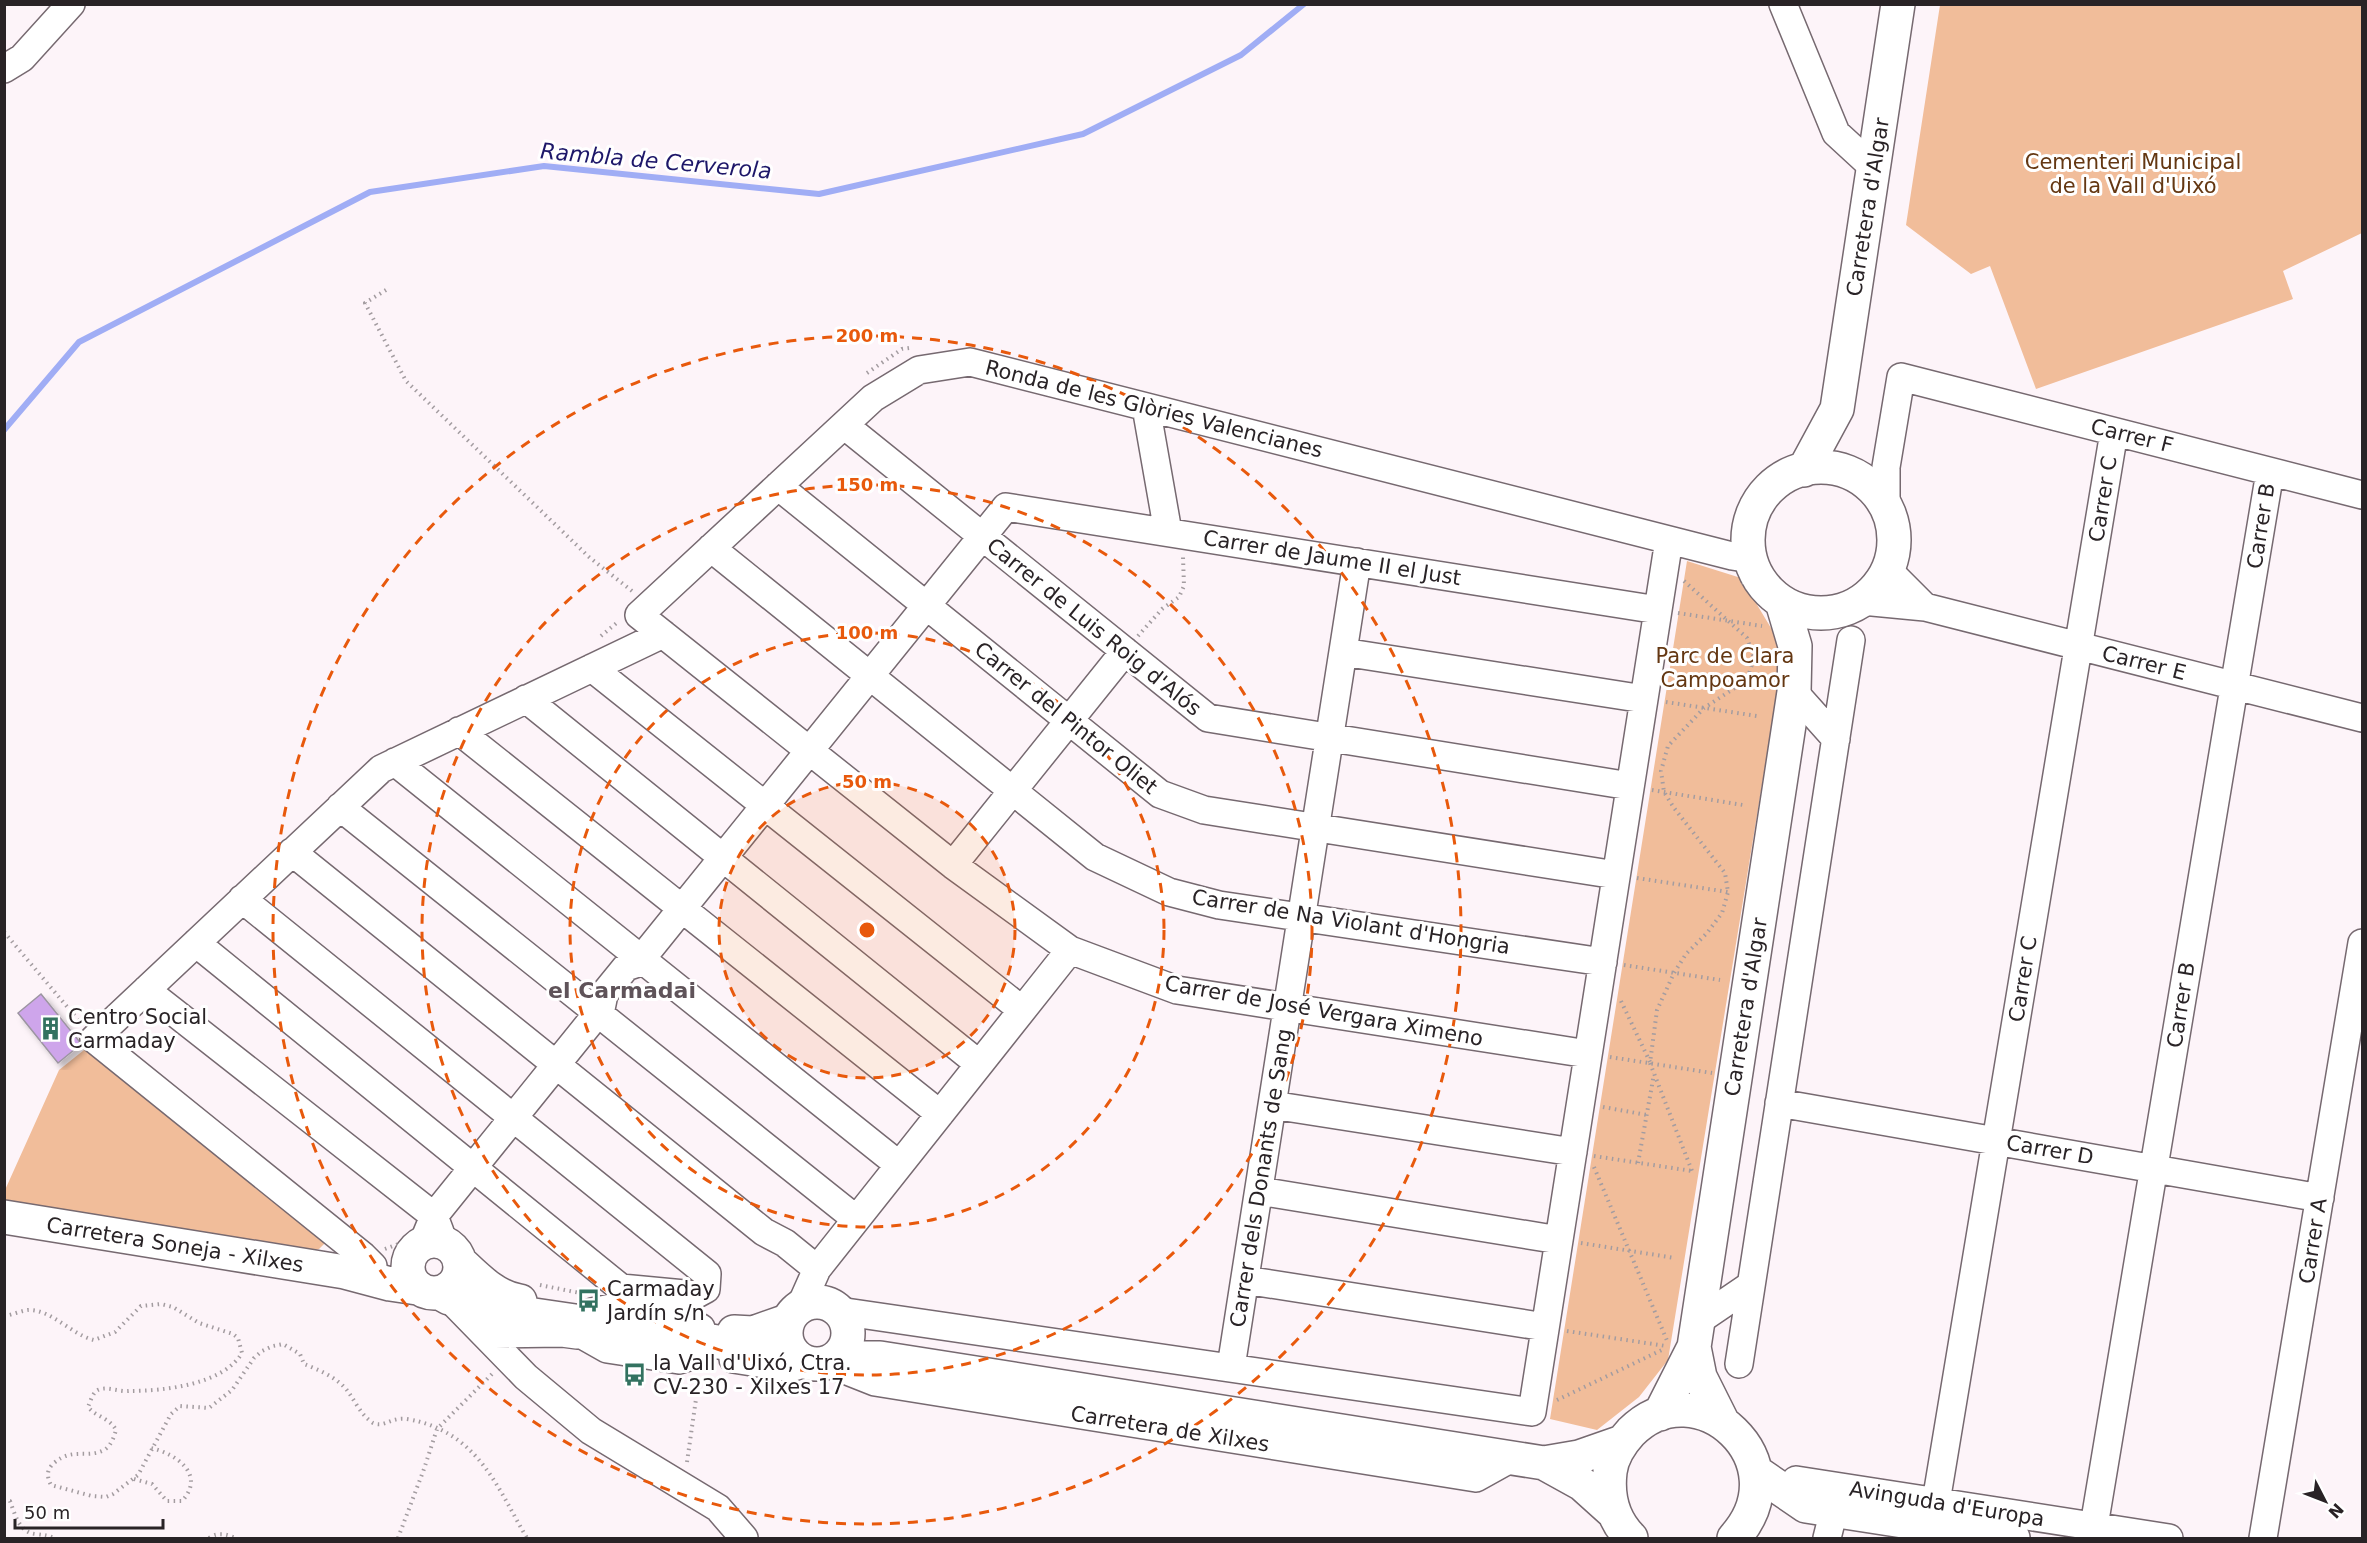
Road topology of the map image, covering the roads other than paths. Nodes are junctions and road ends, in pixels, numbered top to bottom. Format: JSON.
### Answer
{"nodes":[{"id":1,"x":70,"y":4,"type":"edge"},
{"id":2,"x":1783,"y":4,"type":"edge"},
{"id":3,"x":1898,"y":4,"type":"edge"},
{"id":4,"x":4,"y":69,"type":"edge"},
{"id":5,"x":1874,"y":168,"type":"junction"},
{"id":6,"x":1146,"y":407,"type":"junction"},
{"id":7,"x":1837,"y":409,"type":"junction"},
{"id":8,"x":844,"y":425,"type":"junction"},
{"id":9,"x":2114,"y":432,"type":"junction"},
{"id":10,"x":1794,"y":466,"type":"junction"},
{"id":11,"x":2270,"y":472,"type":"junction"},
{"id":12,"x":1857,"y":476,"type":"junction"},
{"id":13,"x":778,"y":486,"type":"junction"},
{"id":14,"x":2362,"y":495,"type":"edge"},
{"id":15,"x":1886,"y":505,"type":"junction"},
{"id":16,"x":1175,"y":533,"type":"junction"},
{"id":17,"x":982,"y":537,"type":"junction"},
{"id":18,"x":711,"y":548,"type":"junction"},
{"id":19,"x":1667,"y":552,"type":"junction"},
{"id":20,"x":1741,"y":558,"type":"junction"},
{"id":21,"x":1357,"y":562,"type":"junction"},
{"id":22,"x":1888,"y":570,"type":"junction"},
{"id":23,"x":926,"y":606,"type":"junction"},
{"id":24,"x":1849,"y":607,"type":"junction"},
{"id":25,"x":1925,"y":607,"type":"junction"},
{"id":26,"x":1658,"y":610,"type":"junction"},
{"id":27,"x":1771,"y":611,"type":"junction"},
{"id":28,"x":639,"y":615,"type":"joint"},
{"id":29,"x":663,"y":634,"type":"junction"},
{"id":30,"x":1851,"y":640,"type":"dead end"},
{"id":31,"x":2078,"y":646,"type":"junction"},
{"id":32,"x":1343,"y":651,"type":"junction"},
{"id":33,"x":1128,"y":654,"type":"junction"},
{"id":34,"x":592,"y":668,"type":"junction"},
{"id":35,"x":870,"y":676,"type":"junction"},
{"id":36,"x":2234,"y":686,"type":"junction"},
{"id":37,"x":1795,"y":687,"type":"junction"},
{"id":38,"x":526,"y":699,"type":"junction"},
{"id":39,"x":1644,"y":699,"type":"junction"},
{"id":40,"x":2362,"y":718,"type":"edge"},
{"id":41,"x":1069,"y":721,"type":"junction"},
{"id":42,"x":459,"y":731,"type":"junction"},
{"id":43,"x":1330,"y":738,"type":"junction"},
{"id":44,"x":1836,"y":739,"type":"junction"},
{"id":45,"x":810,"y":750,"type":"junction"},
{"id":46,"x":395,"y":762,"type":"junction"},
{"id":47,"x":1630,"y":786,"type":"junction"},
{"id":48,"x":1013,"y":791,"type":"junction"},
{"id":49,"x":765,"y":806,"type":"junction"},
{"id":50,"x":340,"y":807,"type":"junction"},
{"id":51,"x":1316,"y":828,"type":"junction"},
{"id":52,"x":292,"y":852,"type":"junction"},
{"id":53,"x":723,"y":858,"type":"junction"},
{"id":54,"x":953,"y":864,"type":"junction"},
{"id":55,"x":1616,"y":875,"type":"junction"},
{"id":56,"x":242,"y":899,"type":"junction"},
{"id":57,"x":682,"y":908,"type":"junction"},
{"id":58,"x":1302,"y":917,"type":"junction"},
{"id":59,"x":196,"y":943,"type":"junction"},
{"id":60,"x":2362,"y":943,"type":"edge"},
{"id":61,"x":1070,"y":950,"type":"junction"},
{"id":62,"x":639,"y":961,"type":"junction"},
{"id":63,"x":1603,"y":962,"type":"junction"},
{"id":64,"x":146,"y":990,"type":"junction"},
{"id":65,"x":1287,"y":1008,"type":"junction"},
{"id":66,"x":1022,"y":1010,"type":"junction"},
{"id":67,"x":599,"y":1011,"type":"junction"},
{"id":68,"x":1588,"y":1054,"type":"junction"},
{"id":69,"x":556,"y":1064,"type":"junction"},
{"id":70,"x":979,"y":1064,"type":"junction"},
{"id":71,"x":1779,"y":1103,"type":"junction"},
{"id":72,"x":1272,"y":1104,"type":"junction"},
{"id":73,"x":940,"y":1114,"type":"junction"},
{"id":74,"x":514,"y":1117,"type":"junction"},
{"id":75,"x":1996,"y":1141,"type":"junction"},
{"id":76,"x":1573,"y":1152,"type":"junction"},
{"id":77,"x":899,"y":1165,"type":"junction"},
{"id":78,"x":473,"y":1167,"type":"junction"},
{"id":79,"x":2154,"y":1169,"type":"junction"},
{"id":80,"x":1259,"y":1191,"type":"junction"},
{"id":81,"x":2320,"y":1198,"type":"junction"},
{"id":82,"x":4,"y":1217,"type":"edge"},
{"id":83,"x":856,"y":1219,"type":"junction"},
{"id":84,"x":1559,"y":1240,"type":"junction"},
{"id":85,"x":360,"y":1264,"type":"junction"},
{"id":86,"x":435,"y":1266,"type":"junction"},
{"id":87,"x":817,"y":1269,"type":"junction"},
{"id":88,"x":1245,"y":1280,"type":"junction"},
{"id":89,"x":1751,"y":1285,"type":"junction"},
{"id":90,"x":589,"y":1315,"type":"junction"},
{"id":91,"x":1545,"y":1328,"type":"junction"},
{"id":92,"x":533,"y":1333,"type":"junction"},
{"id":93,"x":818,"y":1334,"type":"junction"},
{"id":94,"x":1687,"y":1338,"type":"junction"},
{"id":95,"x":702,"y":1346,"type":"junction"},
{"id":96,"x":1738,"y":1364,"type":"dead end"},
{"id":97,"x":1232,"y":1367,"type":"junction"},
{"id":98,"x":518,"y":1369,"type":"junction"},
{"id":99,"x":1660,"y":1414,"type":"junction"},
{"id":100,"x":1722,"y":1422,"type":"junction"},
{"id":101,"x":1622,"y":1442,"type":"junction"},
{"id":102,"x":1512,"y":1458,"type":"junction"},
{"id":103,"x":1544,"y":1463,"type":"junction"},
{"id":104,"x":1756,"y":1472,"type":"junction"},
{"id":105,"x":1816,"y":1509,"type":"edge"},
{"id":106,"x":1612,"y":1511,"type":"junction"},
{"id":107,"x":1934,"y":1514,"type":"junction"},
{"id":108,"x":1739,"y":1533,"type":"edge"},
{"id":109,"x":2093,"y":1533,"type":"edge"},
{"id":110,"x":744,"y":1539,"type":"edge"},
{"id":111,"x":1631,"y":1539,"type":"edge"},
{"id":112,"x":2013,"y":1539,"type":"edge"},
{"id":113,"x":2169,"y":1539,"type":"edge"},
{"id":114,"x":2263,"y":1539,"type":"edge"}],
"edges":[{"from":1,"to":4,"type":"street"},
{"from":2,"to":5,"type":"street"},
{"from":3,"to":5,"type":"main road","name":"Carretera d'Algar"},
{"from":5,"to":7,"type":"main road","name":"Carretera d'Algar"},
{"from":6,"to":8,"type":"street","name":"Ronda de les Glòries Valencianes"},
{"from":6,"to":16,"type":"street"},
{"from":6,"to":19,"type":"street","name":"Ronda de les Glòries Valencianes"},
{"from":7,"to":10,"type":"main road","name":"Carretera d'Algar"},
{"from":7,"to":12,"type":"main road","name":"Carretera d'Algar"},
{"from":8,"to":13,"type":"street","name":"Ronda de les Glòries Valencianes"},
{"from":8,"to":17,"type":"street","name":"Carrer de Luis Roig d'Alós"},
{"from":9,"to":11,"type":"street","name":"Carrer F"},
{"from":9,"to":15,"type":"street","name":"Carrer F"},
{"from":9,"to":31,"type":"street","name":"Carrer C"},
{"from":10,"to":12,"type":"main road"},
{"from":10,"to":20,"type":"main road"},
{"from":11,"to":14,"type":"street","name":"Carrer F"},
{"from":11,"to":36,"type":"street","name":"Carrer B"},
{"from":12,"to":15,"type":"main road"},
{"from":13,"to":18,"type":"street","name":"Ronda de les Glòries Valencianes"},
{"from":13,"to":23,"type":"street","name":"Carrer del Pintor Oliet"},
{"from":15,"to":22,"type":"main road"},
{"from":16,"to":17,"type":"street","name":"Carrer de Jaume II el Just"},
{"from":16,"to":21,"type":"street","name":"Carrer de Jaume II el Just"},
{"from":17,"to":23,"type":"street"},
{"from":17,"to":33,"type":"street","name":"Carrer de Luis Roig d'Alós"},
{"from":18,"to":28,"type":"street","name":"Ronda de les Glòries Valencianes"},
{"from":18,"to":35,"type":"street","name":"Carrer de Na Violant d'Hongria"},
{"from":19,"to":20,"type":"street","name":"Ronda de les Glòries Valencianes"},
{"from":19,"to":26,"type":"street"},
{"from":20,"to":27,"type":"main road"},
{"from":21,"to":26,"type":"street","name":"Carrer de Jaume II el Just"},
{"from":21,"to":32,"type":"street","name":"Carrer dels Donants de Sang"},
{"from":22,"to":24,"type":"main road"},
{"from":22,"to":25,"type":"street"},
{"from":23,"to":35,"type":"street"},
{"from":23,"to":41,"type":"street","name":"Carrer del Pintor Oliet"},
{"from":24,"to":25,"type":"street","name":"Carrer E"},
{"from":24,"to":27,"type":"main road"},
{"from":24,"to":37,"type":"main road","name":"Carretera d'Algar"},
{"from":25,"to":31,"type":"street","name":"Carrer E"},
{"from":26,"to":39,"type":"street"},
{"from":27,"to":37,"type":"main road","name":"Carretera d'Algar"},
{"from":28,"to":29,"type":"street","name":"Carrer de José Vergara Ximeno"},
{"from":29,"to":34,"type":"street"},
{"from":29,"to":45,"type":"street","name":"Carrer de José Vergara Ximeno"},
{"from":30,"to":44,"type":"street"},
{"from":31,"to":36,"type":"street","name":"Carrer E"},
{"from":31,"to":75,"type":"street","name":"Carrer C"},
{"from":32,"to":39,"type":"street"},
{"from":32,"to":43,"type":"street","name":"Carrer dels Donants de Sang"},
{"from":33,"to":41,"type":"street"},
{"from":33,"to":43,"type":"street","name":"Carrer de Luis Roig d'Alós"},
{"from":34,"to":38,"type":"street"},
{"from":34,"to":49,"type":"street"},
{"from":35,"to":45,"type":"street"},
{"from":35,"to":48,"type":"street","name":"Carrer de Na Violant d'Hongria"},
{"from":36,"to":40,"type":"street","name":"Carrer E"},
{"from":36,"to":79,"type":"street","name":"Carrer B"},
{"from":37,"to":44,"type":"street"},
{"from":37,"to":94,"type":"main road","name":"Carretera d'Algar"},
{"from":38,"to":42,"type":"street"},
{"from":38,"to":53,"type":"street"},
{"from":39,"to":47,"type":"street"},
{"from":41,"to":48,"type":"street"},
{"from":41,"to":51,"type":"street","name":"Carrer del Pintor Oliet"},
{"from":42,"to":46,"type":"street"},
{"from":42,"to":57,"type":"street"},
{"from":43,"to":47,"type":"street","name":"Carrer de Luis Roig d'Alós"},
{"from":43,"to":51,"type":"street","name":"Carrer dels Donants de Sang"},
{"from":44,"to":71,"type":"street"},
{"from":45,"to":49,"type":"street"},
{"from":45,"to":54,"type":"street","name":"Carrer de José Vergara Ximeno"},
{"from":46,"to":50,"type":"street"},
{"from":46,"to":62,"type":"street"},
{"from":47,"to":55,"type":"street"},
{"from":48,"to":54,"type":"street"},
{"from":48,"to":58,"type":"street","name":"Carrer de Na Violant d'Hongria"},
{"from":49,"to":53,"type":"street"},
{"from":49,"to":66,"type":"street"},
{"from":50,"to":52,"type":"street"},
{"from":50,"to":67,"type":"street"},
{"from":51,"to":55,"type":"street","name":"Carrer del Pintor Oliet"},
{"from":51,"to":58,"type":"street","name":"Carrer dels Donants de Sang"},
{"from":52,"to":56,"type":"street"},
{"from":52,"to":69,"type":"street"},
{"from":53,"to":57,"type":"street"},
{"from":53,"to":70,"type":"street"},
{"from":54,"to":61,"type":"street","name":"Carrer de José Vergara Ximeno"},
{"from":55,"to":63,"type":"street"},
{"from":56,"to":59,"type":"street"},
{"from":56,"to":74,"type":"street"},
{"from":57,"to":62,"type":"street"},
{"from":57,"to":73,"type":"street"},
{"from":58,"to":63,"type":"street","name":"Carrer de Na Violant d'Hongria"},
{"from":58,"to":65,"type":"street","name":"Carrer dels Donants de Sang"},
{"from":59,"to":64,"type":"street"},
{"from":59,"to":78,"type":"street"},
{"from":60,"to":81,"type":"street","name":"Carrer A"},
{"from":61,"to":65,"type":"street","name":"Carrer de José Vergara Ximeno"},
{"from":61,"to":66,"type":"street"},
{"from":62,"to":67,"type":"street"},
{"from":62,"to":77,"type":"street"},
{"from":63,"to":68,"type":"street"},
{"from":64,"to":85,"type":"street"},
{"from":64,"to":86,"type":"street"},
{"from":65,"to":68,"type":"street","name":"Carrer de José Vergara Ximeno"},
{"from":65,"to":72,"type":"street","name":"Carrer dels Donants de Sang"},
{"from":66,"to":70,"type":"street"},
{"from":67,"to":69,"type":"street"},
{"from":67,"to":83,"type":"street"},
{"from":68,"to":76,"type":"street"},
{"from":69,"to":74,"type":"street"},
{"from":69,"to":87,"type":"street"},
{"from":70,"to":73,"type":"street"},
{"from":71,"to":75,"type":"street","name":"Carrer D"},
{"from":71,"to":89,"type":"street"},
{"from":72,"to":76,"type":"street"},
{"from":72,"to":80,"type":"street","name":"Carrer dels Donants de Sang"},
{"from":73,"to":77,"type":"street"},
{"from":74,"to":78,"type":"street"},
{"from":74,"to":78,"type":"street"},
{"from":75,"to":79,"type":"street","name":"Carrer D"},
{"from":75,"to":107,"type":"street","name":"Carrer C"},
{"from":76,"to":84,"type":"street"},
{"from":77,"to":83,"type":"street"},
{"from":78,"to":86,"type":"street"},
{"from":79,"to":81,"type":"street","name":"Carrer D"},
{"from":79,"to":109,"type":"street","name":"Carrer B"},
{"from":80,"to":84,"type":"street"},
{"from":80,"to":88,"type":"street","name":"Carrer dels Donants de Sang"},
{"from":81,"to":114,"type":"street","name":"Carrer A"},
{"from":82,"to":85,"type":"main road","name":"Carretera Soneja - Xilxes"},
{"from":83,"to":87,"type":"street"},
{"from":84,"to":91,"type":"street"},
{"from":85,"to":86,"type":"main road","name":"Carretera de Xilxes"},
{"from":86,"to":90,"type":"main road","name":"Carretera de Xilxes"},
{"from":86,"to":92,"type":"street","name":"Carretera de Xilxes"},
{"from":86,"to":93,"type":"main road","name":"Carretera de Xilxes"},
{"from":86,"to":98,"type":"street"},
{"from":87,"to":93,"type":"street"},
{"from":88,"to":91,"type":"street"},
{"from":88,"to":97,"type":"street","name":"Carrer dels Donants de Sang"},
{"from":89,"to":94,"type":"street","name":"Carretera d'Algar"},
{"from":89,"to":96,"type":"street"},
{"from":90,"to":92,"type":"street","name":"Carretera de Xilxes"},
{"from":90,"to":95,"type":"main road","name":"Carretera de Xilxes"},
{"from":91,"to":97,"type":"street","name":"Carretera de Xilxes"},
{"from":92,"to":98,"type":"street"},
{"from":93,"to":95,"type":"main road","name":"Carretera de Xilxes"},
{"from":93,"to":95,"type":"street","name":"Carretera de Xilxes"},
{"from":93,"to":97,"type":"street","name":"Carretera de Xilxes"},
{"from":93,"to":102,"type":"main road","name":"Carretera de Xilxes"},
{"from":93,"to":102,"type":"street","name":"Carretera de Xilxes"},
{"from":94,"to":99,"type":"main road","name":"Carretera d'Algar"},
{"from":94,"to":100,"type":"main road","name":"Carretera d'Algar"},
{"from":98,"to":110,"type":"street"},
{"from":99,"to":100,"type":"main road"},
{"from":99,"to":101,"type":"main road"},
{"from":100,"to":104,"type":"main road"},
{"from":101,"to":103,"type":"main road","name":"Carretera de Xilxes"},
{"from":101,"to":106,"type":"main road"},
{"from":102,"to":103,"type":"main road","name":"Carretera de Xilxes"},
{"from":103,"to":106,"type":"main road","name":"Carretera de Xilxes"},
{"from":104,"to":105,"type":"main road","name":"Avinguda d'Europa"},
{"from":104,"to":108,"type":"main road"},
{"from":105,"to":107,"type":"main road","name":"Avinguda d'Europa"},
{"from":105,"to":107,"type":"street","name":"Avinguda d'Europa"},
{"from":105,"to":108,"type":"main road","name":"Avinguda d'Europa"},
{"from":106,"to":111,"type":"main road"},
{"from":107,"to":109,"type":"street","name":"Avinguda d'Europa"},
{"from":107,"to":112,"type":"main road","name":"Avinguda d'Europa"},
{"from":109,"to":113,"type":"street","name":"Avinguda d'Europa"}]}
